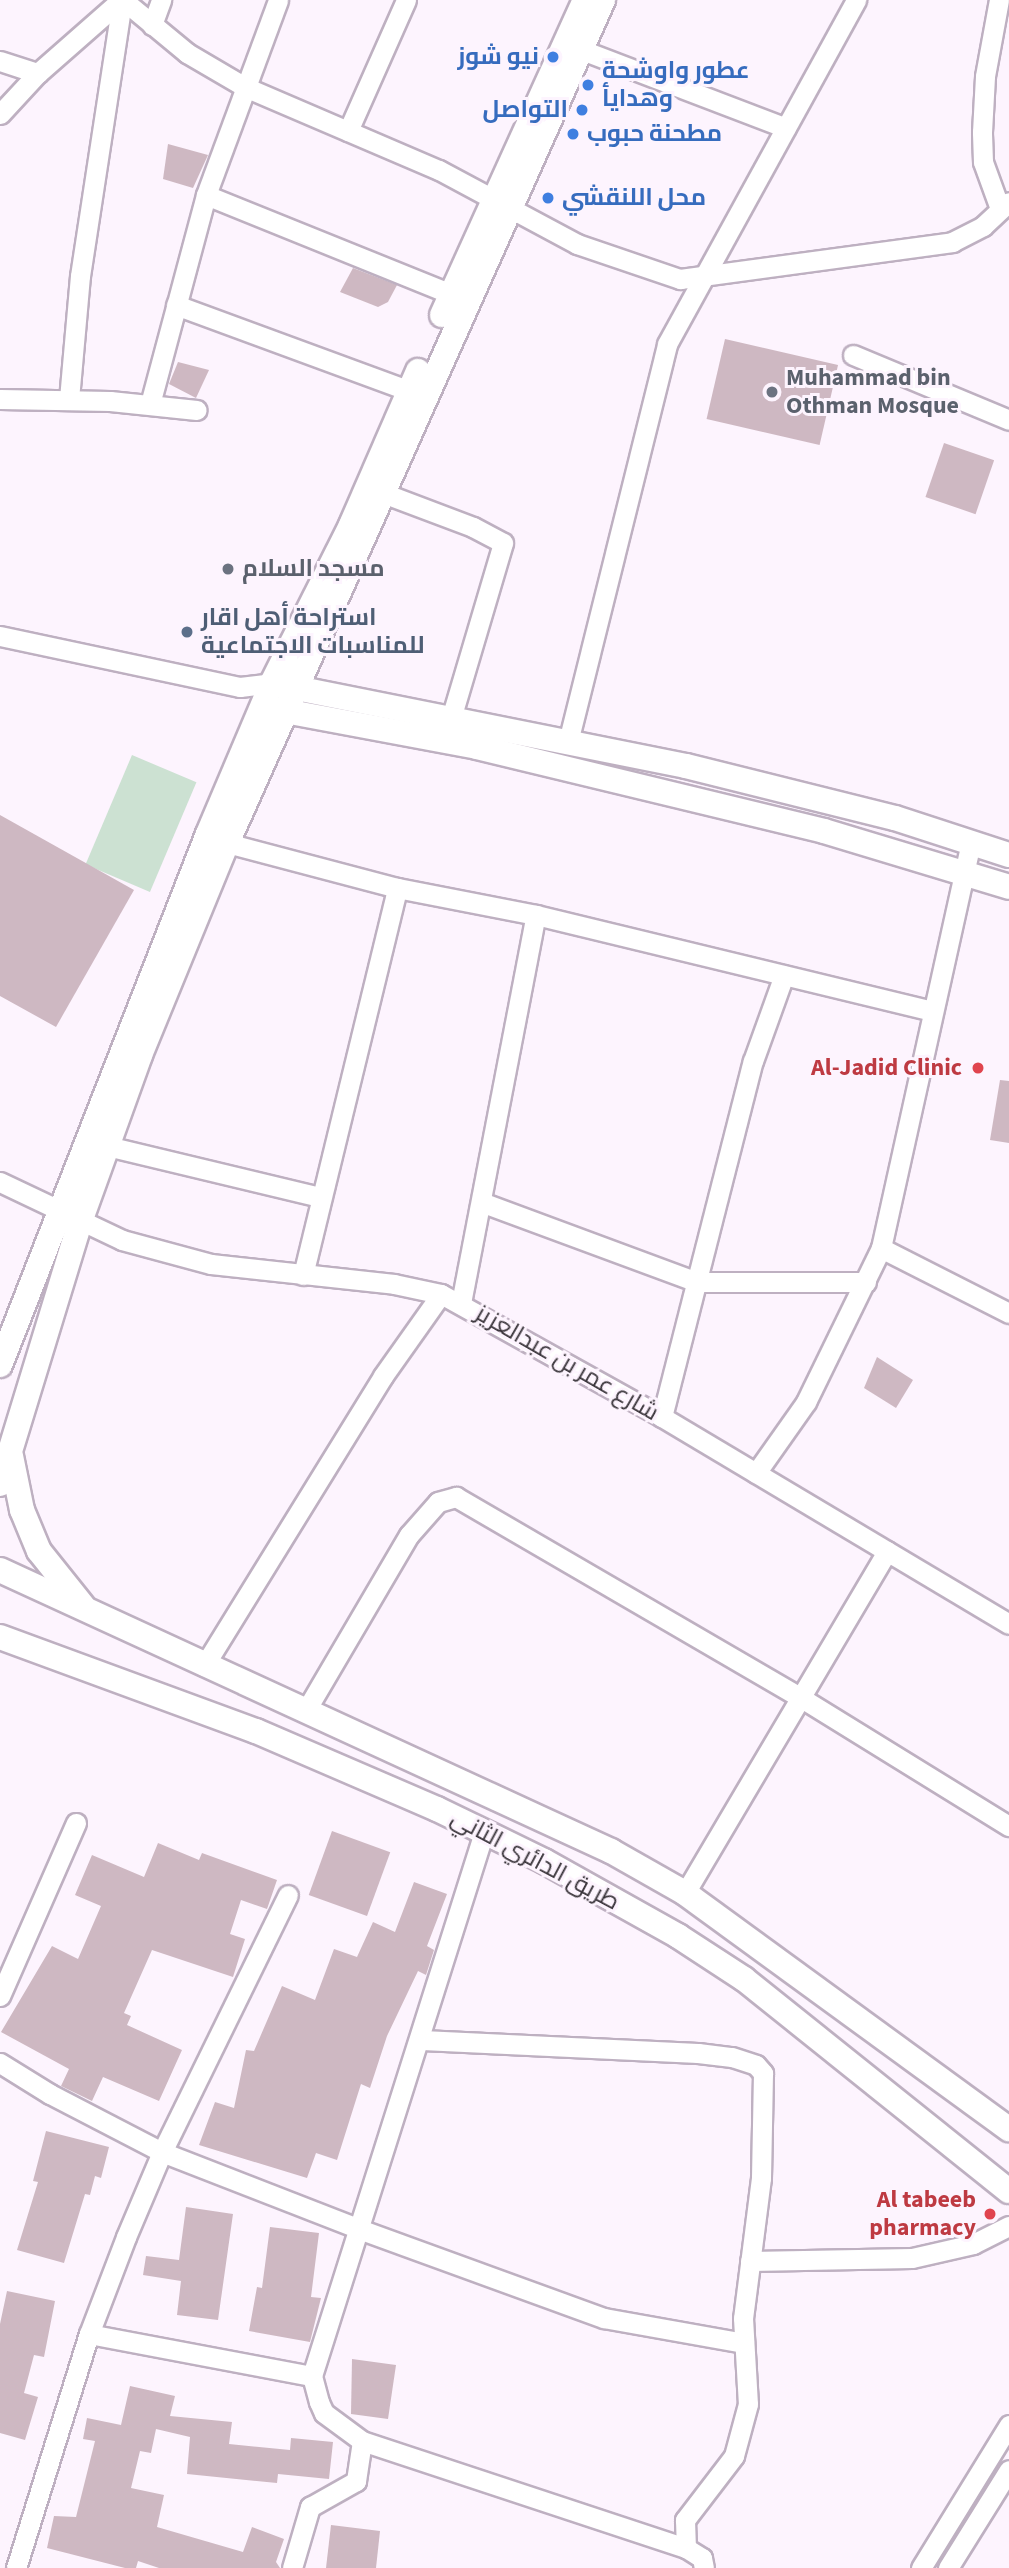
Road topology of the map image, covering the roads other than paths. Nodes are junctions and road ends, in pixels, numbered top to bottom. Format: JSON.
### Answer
{"nodes":[{"id":1,"x":122,"y":0,"type":"edge"},
{"id":2,"x":161,"y":0,"type":"edge"},
{"id":3,"x":278,"y":0,"type":"edge"},
{"id":4,"x":406,"y":0,"type":"edge"},
{"id":5,"x":584,"y":0,"type":"edge"},
{"id":6,"x":604,"y":0,"type":"edge"},
{"id":7,"x":856,"y":0,"type":"edge"},
{"id":8,"x":999,"y":0,"type":"edge"},
{"id":9,"x":152,"y":25,"type":"junction"},
{"id":10,"x":582,"y":50,"type":"junction"},
{"id":11,"x":0,"y":61,"type":"edge"},
{"id":12,"x":38,"y":73,"type":"junction"},
{"id":13,"x":245,"y":87,"type":"junction"},
{"id":14,"x":0,"y":114,"type":"edge"},
{"id":15,"x":786,"y":128,"type":"junction"},
{"id":16,"x":348,"y":131,"type":"junction"},
{"id":17,"x":206,"y":195,"type":"junction"},
{"id":18,"x":500,"y":204,"type":"junction"},
{"id":19,"x":1004,"y":204,"type":"edge"},
{"id":20,"x":703,"y":279,"type":"junction"},
{"id":21,"x":451,"y":294,"type":"junction"},
{"id":22,"x":176,"y":304,"type":"junction"},
{"id":23,"x":853,"y":355,"type":"dead end"},
{"id":24,"x":410,"y":391,"type":"junction"},
{"id":25,"x":0,"y":399,"type":"edge"},
{"id":26,"x":69,"y":399,"type":"junction"},
{"id":27,"x":150,"y":404,"type":"junction"},
{"id":28,"x":197,"y":410,"type":"dead end"},
{"id":29,"x":1009,"y":420,"type":"edge"},
{"id":30,"x":383,"y":493,"type":"junction"},
{"id":31,"x":0,"y":636,"type":"edge"},
{"id":32,"x":297,"y":689,"type":"junction"},
{"id":33,"x":267,"y":694,"type":"junction"},
{"id":34,"x":288,"y":713,"type":"junction"},
{"id":35,"x":451,"y":718,"type":"junction"},
{"id":36,"x":568,"y":742,"type":"junction"},
{"id":37,"x":971,"y":842,"type":"junction"},
{"id":38,"x":227,"y":844,"type":"junction"},
{"id":39,"x":1009,"y":855,"type":"edge"},
{"id":40,"x":964,"y":873,"type":"junction"},
{"id":41,"x":1009,"y":887,"type":"edge"},
{"id":42,"x":397,"y":888,"type":"junction"},
{"id":43,"x":536,"y":915,"type":"junction"},
{"id":44,"x":784,"y":975,"type":"junction"},
{"id":45,"x":933,"y":1011,"type":"junction"},
{"id":46,"x":107,"y":1146,"type":"junction"},
{"id":47,"x":0,"y":1182,"type":"edge"},
{"id":48,"x":319,"y":1197,"type":"junction"},
{"id":49,"x":481,"y":1202,"type":"junction"},
{"id":50,"x":70,"y":1217,"type":"junction"},
{"id":51,"x":881,"y":1248,"type":"junction"},
{"id":52,"x":303,"y":1275,"type":"junction"},
{"id":53,"x":697,"y":1282,"type":"junction"},
{"id":54,"x":866,"y":1283,"type":"junction"},
{"id":55,"x":441,"y":1294,"type":"junction"},
{"id":56,"x":461,"y":1303,"type":"junction"},
{"id":57,"x":1009,"y":1313,"type":"edge"},
{"id":58,"x":2,"y":1353,"type":"edge"},
{"id":59,"x":662,"y":1417,"type":"junction"},
{"id":60,"x":9,"y":1445,"type":"junction"},
{"id":61,"x":756,"y":1473,"type":"junction"},
{"id":62,"x":0,"y":1485,"type":"edge"},
{"id":63,"x":887,"y":1551,"type":"junction"},
{"id":64,"x":0,"y":1570,"type":"edge"},
{"id":65,"x":88,"y":1612,"type":"junction"},
{"id":66,"x":1009,"y":1624,"type":"edge"},
{"id":67,"x":8,"y":1645,"type":"edge"},
{"id":68,"x":204,"y":1666,"type":"junction"},
{"id":69,"x":803,"y":1699,"type":"junction"},
{"id":70,"x":305,"y":1712,"type":"junction"},
{"id":71,"x":75,"y":1823,"type":"dead end"},
{"id":72,"x":1009,"y":1826,"type":"edge"},
{"id":73,"x":562,"y":1827,"type":"junction"},
{"id":74,"x":484,"y":1832,"type":"junction"},
{"id":75,"x":544,"y":1861,"type":"junction"},
{"id":76,"x":685,"y":1893,"type":"junction"},
{"id":77,"x":288,"y":1895,"type":"dead end"},
{"id":78,"x":0,"y":1996,"type":"edge"},
{"id":79,"x":422,"y":2040,"type":"junction"},
{"id":80,"x":0,"y":2063,"type":"edge"},
{"id":81,"x":1009,"y":2129,"type":"edge"},
{"id":82,"x":162,"y":2152,"type":"junction"},
{"id":83,"x":1009,"y":2191,"type":"edge"},
{"id":84,"x":1009,"y":2226,"type":"edge"},
{"id":85,"x":359,"y":2229,"type":"junction"},
{"id":86,"x":750,"y":2261,"type":"junction"},
{"id":87,"x":89,"y":2334,"type":"junction"},
{"id":88,"x":744,"y":2343,"type":"junction"},
{"id":89,"x":312,"y":2376,"type":"junction"},
{"id":90,"x":1009,"y":2425,"type":"edge"},
{"id":91,"x":362,"y":2441,"type":"junction"},
{"id":92,"x":1009,"y":2470,"type":"edge"},
{"id":93,"x":686,"y":2548,"type":"junction"},
{"id":94,"x":16,"y":2568,"type":"edge"},
{"id":95,"x":292,"y":2568,"type":"edge"},
{"id":96,"x":704,"y":2568,"type":"edge"},
{"id":97,"x":922,"y":2568,"type":"edge"},
{"id":98,"x":948,"y":2568,"type":"edge"}],
"edges":[{"from":1,"to":9,"type":"street"},
{"from":1,"to":12,"type":"street"},
{"from":1,"to":26,"type":"street"},
{"from":2,"to":9,"type":"street"},
{"from":3,"to":13,"type":"street"},
{"from":4,"to":16,"type":"street"},
{"from":5,"to":18,"type":"main road"},
{"from":6,"to":10,"type":"main road"},
{"from":7,"to":15,"type":"street"},
{"from":8,"to":19,"type":"street"},
{"from":9,"to":13,"type":"street"},
{"from":10,"to":15,"type":"street"},
{"from":10,"to":18,"type":"main road"},
{"from":11,"to":12,"type":"street"},
{"from":12,"to":14,"type":"street"},
{"from":13,"to":16,"type":"street"},
{"from":13,"to":17,"type":"street"},
{"from":15,"to":20,"type":"street"},
{"from":16,"to":18,"type":"street"},
{"from":17,"to":21,"type":"street"},
{"from":17,"to":22,"type":"street"},
{"from":18,"to":20,"type":"street"},
{"from":18,"to":21,"type":"main road"},
{"from":18,"to":30,"type":"main road"},
{"from":19,"to":20,"type":"street"},
{"from":20,"to":36,"type":"street"},
{"from":21,"to":24,"type":"main road"},
{"from":22,"to":24,"type":"street"},
{"from":22,"to":27,"type":"street"},
{"from":23,"to":29,"type":"street"},
{"from":24,"to":33,"type":"main road"},
{"from":25,"to":26,"type":"street"},
{"from":26,"to":27,"type":"street"},
{"from":27,"to":28,"type":"street"},
{"from":30,"to":32,"type":"main road"},
{"from":30,"to":35,"type":"street"},
{"from":31,"to":33,"type":"street"},
{"from":32,"to":33,"type":"main road"},
{"from":32,"to":34,"type":"main road"},
{"from":32,"to":35,"type":"main road"},
{"from":33,"to":34,"type":"main road"},
{"from":33,"to":50,"type":"main road"},
{"from":34,"to":38,"type":"main road"},
{"from":34,"to":40,"type":"main road"},
{"from":35,"to":36,"type":"main road"},
{"from":36,"to":37,"type":"main road"},
{"from":37,"to":39,"type":"main road"},
{"from":37,"to":40,"type":"street"},
{"from":38,"to":42,"type":"street"},
{"from":38,"to":46,"type":"main road"},
{"from":40,"to":41,"type":"main road"},
{"from":40,"to":45,"type":"street"},
{"from":42,"to":43,"type":"street"},
{"from":42,"to":48,"type":"street"},
{"from":43,"to":44,"type":"street"},
{"from":43,"to":49,"type":"street"},
{"from":44,"to":45,"type":"street"},
{"from":44,"to":53,"type":"street"},
{"from":45,"to":51,"type":"street"},
{"from":46,"to":48,"type":"street"},
{"from":46,"to":50,"type":"main road"},
{"from":47,"to":50,"type":"street","name":"شارع عمر بن عبدالعزيز"},
{"from":48,"to":52,"type":"street"},
{"from":49,"to":53,"type":"street"},
{"from":49,"to":56,"type":"street"},
{"from":50,"to":52,"type":"street","name":"شارع عمر بن عبدالعزيز"},
{"from":50,"to":58,"type":"main road"},
{"from":50,"to":60,"type":"main road"},
{"from":51,"to":54,"type":"street"},
{"from":51,"to":57,"type":"street"},
{"from":52,"to":55,"type":"street","name":"شارع عمر بن عبدالعزيز"},
{"from":53,"to":54,"type":"street"},
{"from":53,"to":59,"type":"street"},
{"from":54,"to":61,"type":"street"},
{"from":55,"to":56,"type":"street","name":"شارع عمر بن عبدالعزيز"},
{"from":55,"to":68,"type":"street"},
{"from":56,"to":59,"type":"street","name":"شارع عمر بن عبدالعزيز"},
{"from":59,"to":61,"type":"street","name":"شارع عمر بن عبدالعزيز"},
{"from":60,"to":62,"type":"main road"},
{"from":60,"to":65,"type":"main road"},
{"from":61,"to":63,"type":"street","name":"شارع عمر بن عبدالعزيز"},
{"from":63,"to":66,"type":"street","name":"شارع عمر بن عبدالعزيز"},
{"from":63,"to":69,"type":"street"},
{"from":64,"to":65,"type":"main road","name":"طريق الدائري الثاني"},
{"from":65,"to":68,"type":"main road","name":"طريق الدائري الثاني"},
{"from":67,"to":74,"type":"main road","name":"طريق الدائري الثاني"},
{"from":68,"to":70,"type":"main road","name":"طريق الدائري الثاني"},
{"from":69,"to":70,"type":"street"},
{"from":69,"to":72,"type":"street"},
{"from":69,"to":76,"type":"street"},
{"from":70,"to":73,"type":"main road","name":"طريق الدائري الثاني"},
{"from":71,"to":78,"type":"street"},
{"from":73,"to":75,"type":"main road"},
{"from":73,"to":76,"type":"main road","name":"طريق الدائري الثاني"},
{"from":74,"to":75,"type":"main road","name":"طريق الدائري الثاني"},
{"from":74,"to":79,"type":"street"},
{"from":75,"to":83,"type":"main road","name":"طريق الدائري الثاني"},
{"from":76,"to":81,"type":"main road","name":"طريق الدائري الثاني"},
{"from":77,"to":82,"type":"street"},
{"from":79,"to":85,"type":"street"},
{"from":79,"to":86,"type":"street"},
{"from":80,"to":82,"type":"street"},
{"from":82,"to":85,"type":"street"},
{"from":82,"to":87,"type":"street"},
{"from":84,"to":86,"type":"street"},
{"from":85,"to":88,"type":"street"},
{"from":85,"to":89,"type":"street"},
{"from":86,"to":88,"type":"street"},
{"from":87,"to":89,"type":"street"},
{"from":87,"to":94,"type":"street"},
{"from":88,"to":93,"type":"street"},
{"from":89,"to":91,"type":"street"},
{"from":90,"to":97,"type":"street"},
{"from":91,"to":93,"type":"street"},
{"from":91,"to":95,"type":"street"},
{"from":92,"to":98,"type":"street"},
{"from":93,"to":96,"type":"street"}]}
